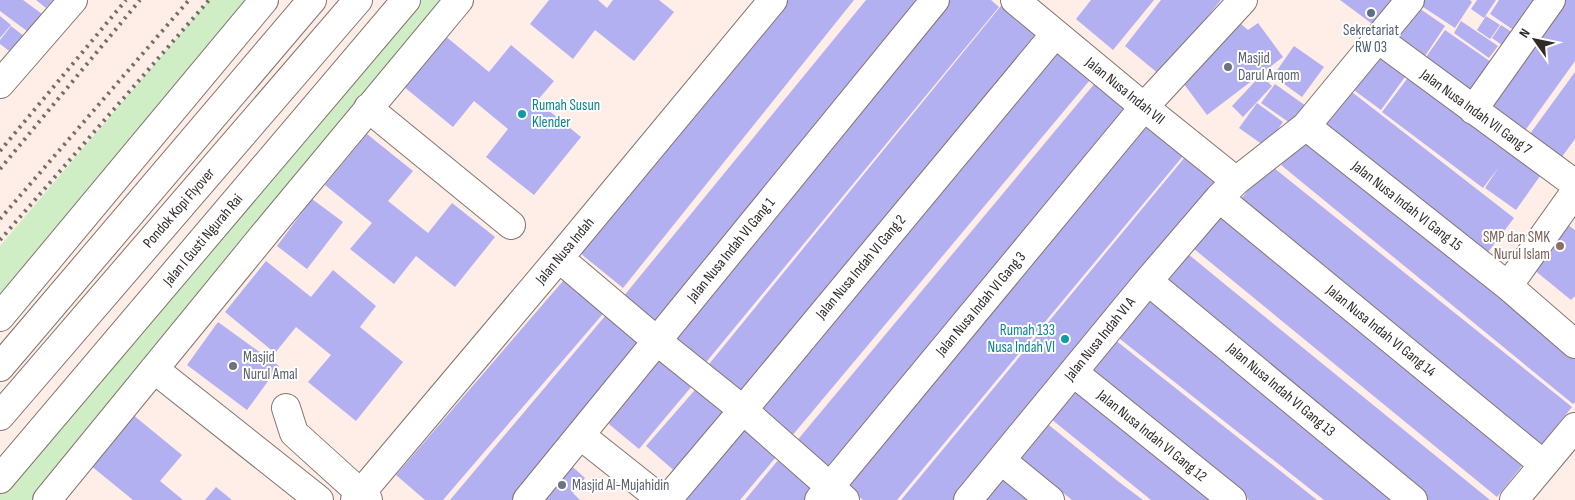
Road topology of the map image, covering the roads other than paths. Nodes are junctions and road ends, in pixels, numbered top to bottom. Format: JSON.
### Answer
{"nodes":[{"id":1,"x":73,"y":0,"type":"edge"},
{"id":2,"x":264,"y":0,"type":"edge"},
{"id":3,"x":312,"y":0,"type":"edge"},
{"id":4,"x":358,"y":0,"type":"edge"},
{"id":5,"x":406,"y":0,"type":"edge"},
{"id":6,"x":459,"y":0,"type":"edge"},
{"id":7,"x":773,"y":0,"type":"edge"},
{"id":8,"x":935,"y":0,"type":"edge"},
{"id":9,"x":1015,"y":0,"type":"edge"},
{"id":10,"x":1242,"y":0,"type":"edge"},
{"id":11,"x":1410,"y":0,"type":"edge"},
{"id":12,"x":1551,"y":0,"type":"edge"},
{"id":13,"x":1055,"y":34,"type":"junction"},
{"id":14,"x":1378,"y":39,"type":"junction"},
{"id":15,"x":0,"y":84,"type":"edge"},
{"id":16,"x":1144,"y":107,"type":"junction"},
{"id":17,"x":368,"y":108,"type":"junction"},
{"id":18,"x":1473,"y":110,"type":"junction"},
{"id":19,"x":1306,"y":126,"type":"junction"},
{"id":20,"x":1575,"y":184,"type":"edge"},
{"id":21,"x":1227,"y":189,"type":"junction"},
{"id":22,"x":1575,"y":192,"type":"edge"},
{"id":23,"x":511,"y":225,"type":"dead end"},
{"id":24,"x":559,"y":258,"type":"junction"},
{"id":25,"x":1148,"y":281,"type":"junction"},
{"id":26,"x":1508,"y":286,"type":"junction"},
{"id":27,"x":0,"y":317,"type":"edge"},
{"id":28,"x":657,"y":340,"type":"junction"},
{"id":29,"x":1575,"y":344,"type":"edge"},
{"id":30,"x":0,"y":367,"type":"edge"},
{"id":31,"x":154,"y":369,"type":"junction"},
{"id":32,"x":1073,"y":372,"type":"junction"},
{"id":33,"x":286,"y":408,"type":"dead end"},
{"id":34,"x":744,"y":410,"type":"junction"},
{"id":35,"x":0,"y":416,"type":"edge"},
{"id":36,"x":1575,"y":427,"type":"edge"},
{"id":37,"x":580,"y":434,"type":"junction"},
{"id":38,"x":1001,"y":460,"type":"junction"},
{"id":39,"x":1543,"y":464,"type":"junction"},
{"id":40,"x":0,"y":479,"type":"edge"},
{"id":41,"x":831,"y":496,"type":"edge"},
{"id":42,"x":360,"y":498,"type":"edge"},
{"id":43,"x":47,"y":500,"type":"edge"},
{"id":44,"x":319,"y":500,"type":"edge"},
{"id":45,"x":527,"y":500,"type":"edge"},
{"id":46,"x":662,"y":500,"type":"edge"},
{"id":47,"x":667,"y":500,"type":"edge"},
{"id":48,"x":968,"y":500,"type":"edge"},
{"id":49,"x":1050,"y":500,"type":"edge"},
{"id":50,"x":1232,"y":500,"type":"edge"},
{"id":51,"x":1413,"y":500,"type":"edge"},
{"id":52,"x":1514,"y":500,"type":"edge"}],
"edges":[{"from":1,"to":15,"type":"street"},
{"from":2,"to":27,"type":"street"},
{"from":3,"to":30,"type":"street"},
{"from":4,"to":35,"type":"street","name":"Pondok Kopi Flyover"},
{"from":5,"to":40,"type":"street","name":"Jalan I Gusti Ngurah Rai"},
{"from":6,"to":17,"type":"street"},
{"from":7,"to":24,"type":"street","name":"Jalan Nusa Indah"},
{"from":8,"to":28,"type":"street","name":"Jalan Nusa Indah VI Gang 1"},
{"from":9,"to":13,"type":"street","name":"Jalan Nusa Indah VII"},
{"from":10,"to":16,"type":"street","name":"Jalan Nusa Indah VI Gang 3"},
{"from":11,"to":14,"type":"street","name":"Jalan Nusa Indah VI A"},
{"from":12,"to":18,"type":"street"},
{"from":13,"to":16,"type":"street","name":"Jalan Nusa Indah VII"},
{"from":13,"to":34,"type":"street","name":"Jalan Nusa Indah VI Gang 2"},
{"from":14,"to":18,"type":"street","name":"Jalan Nusa Indah VII Gang 7"},
{"from":14,"to":19,"type":"street","name":"Jalan Nusa Indah VI A"},
{"from":16,"to":21,"type":"street","name":"Jalan Nusa Indah VII"},
{"from":16,"to":41,"type":"street","name":"Jalan Nusa Indah VI Gang 3"},
{"from":17,"to":23,"type":"street"},
{"from":17,"to":31,"type":"street"},
{"from":18,"to":20,"type":"street","name":"Jalan Nusa Indah VII Gang 7"},
{"from":19,"to":21,"type":"street","name":"Jalan Nusa Indah VI A"},
{"from":19,"to":26,"type":"street","name":"Jalan Nusa Indah VI Gang 15"},
{"from":21,"to":25,"type":"street","name":"Jalan Nusa Indah VI A"},
{"from":21,"to":39,"type":"street","name":"Jalan Nusa Indah VI Gang 14"},
{"from":22,"to":26,"type":"street"},
{"from":24,"to":28,"type":"street"},
{"from":24,"to":42,"type":"street","name":"Jalan Nusa Indah"},
{"from":25,"to":32,"type":"street","name":"Jalan Nusa Indah VI A"},
{"from":25,"to":51,"type":"street","name":"Jalan Nusa Indah VI Gang 13"},
{"from":26,"to":29,"type":"street","name":"Jalan Nusa Indah VI Gang 15"},
{"from":28,"to":34,"type":"street"},
{"from":28,"to":37,"type":"street","name":"Jalan Nusa Indah VI Gang 1"},
{"from":31,"to":43,"type":"street"},
{"from":31,"to":44,"type":"street"},
{"from":32,"to":38,"type":"street","name":"Jalan Nusa Indah VI A"},
{"from":32,"to":50,"type":"street","name":"Jalan Nusa Indah VI Gang 12"},
{"from":33,"to":42,"type":"street"},
{"from":34,"to":41,"type":"street"},
{"from":34,"to":47,"type":"street","name":"Jalan Nusa Indah VI Gang 2"},
{"from":36,"to":39,"type":"street"},
{"from":37,"to":45,"type":"street","name":"Jalan Nusa Indah VI Gang 1"},
{"from":37,"to":46,"type":"street"},
{"from":38,"to":48,"type":"street","name":"Jalan Nusa Indah VI A"},
{"from":38,"to":49,"type":"street"},
{"from":39,"to":52,"type":"street"}]}
